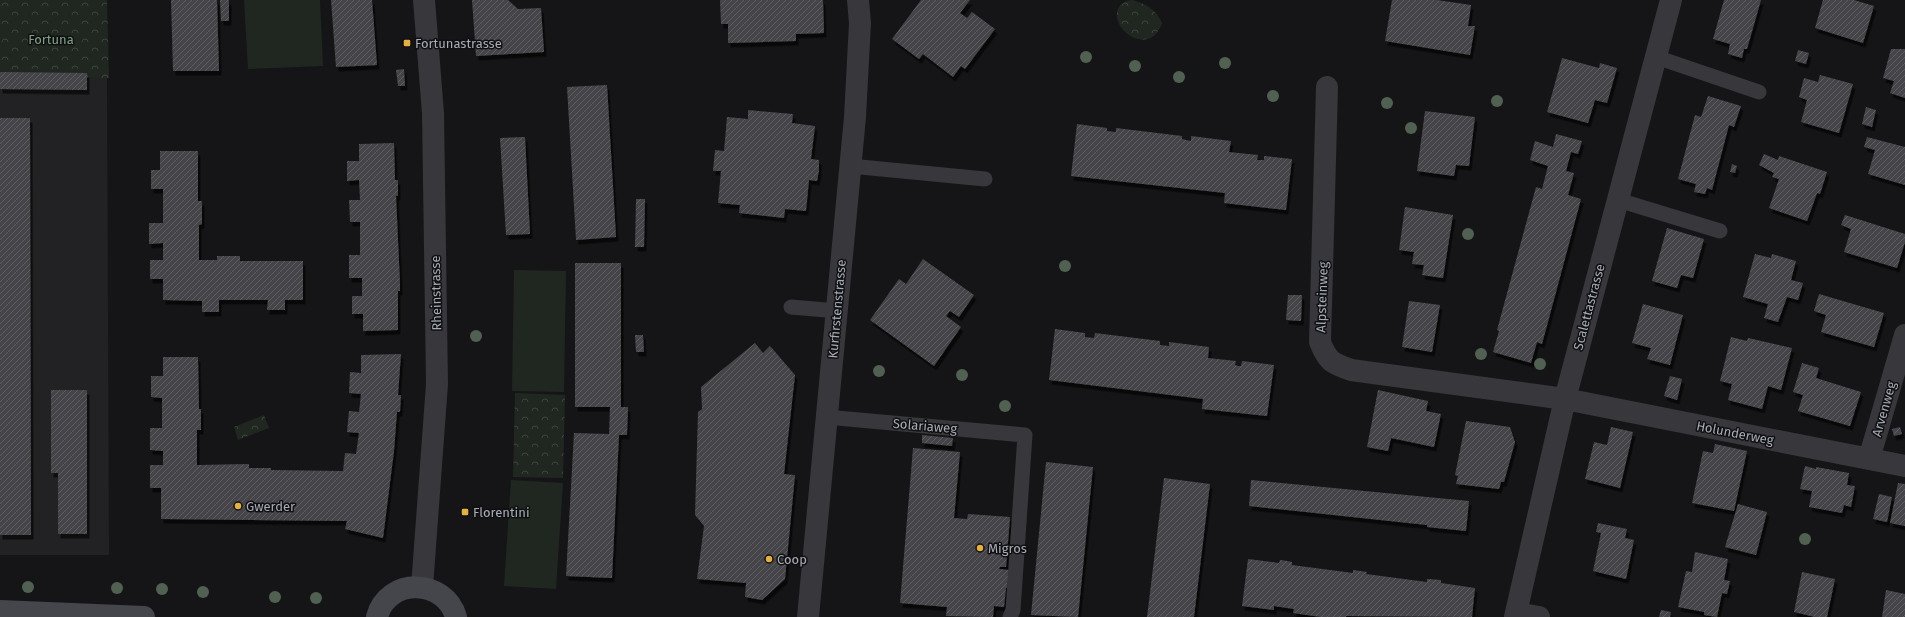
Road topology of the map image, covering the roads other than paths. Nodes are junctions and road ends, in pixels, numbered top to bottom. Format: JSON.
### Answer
{"nodes":[{"id":1,"x":424,"y":0,"type":"edge"},
{"id":2,"x":858,"y":0,"type":"edge"},
{"id":3,"x":1671,"y":0,"type":"edge"},
{"id":4,"x":1656,"y":57,"type":"junction"},
{"id":5,"x":1327,"y":88,"type":"dead end"},
{"id":6,"x":1759,"y":92,"type":"dead end"},
{"id":7,"x":850,"y":166,"type":"junction"},
{"id":8,"x":985,"y":179,"type":"dead end"},
{"id":9,"x":1618,"y":200,"type":"junction"},
{"id":10,"x":1720,"y":231,"type":"dead end"},
{"id":11,"x":791,"y":308,"type":"dead end"},
{"id":12,"x":838,"y":310,"type":"junction"},
{"id":13,"x":1905,"y":335,"type":"edge"},
{"id":14,"x":1564,"y":399,"type":"junction"},
{"id":15,"x":826,"y":417,"type":"junction"},
{"id":16,"x":1869,"y":459,"type":"junction"},
{"id":17,"x":1905,"y":466,"type":"edge"},
{"id":18,"x":422,"y":587,"type":"junction"},
{"id":19,"x":0,"y":611,"type":"edge"},
{"id":20,"x":1515,"y":615,"type":"edge"},
{"id":21,"x":144,"y":617,"type":"edge"},
{"id":22,"x":377,"y":617,"type":"edge"},
{"id":23,"x":456,"y":617,"type":"edge"},
{"id":24,"x":808,"y":617,"type":"edge"},
{"id":25,"x":1010,"y":617,"type":"edge"},
{"id":26,"x":1540,"y":617,"type":"edge"}],
"edges":[{"from":1,"to":18,"type":"street","name":"Rheinstrasse"},
{"from":2,"to":7,"type":"street","name":"Kurfirstenstrasse"},
{"from":3,"to":4,"type":"street","name":"Scalettastrasse"},
{"from":4,"to":6,"type":"lane"},
{"from":4,"to":9,"type":"street","name":"Scalettastrasse"},
{"from":5,"to":14,"type":"street","name":"Alpsteinweg"},
{"from":7,"to":8,"type":"lane"},
{"from":7,"to":12,"type":"street","name":"Kurfirstenstrasse"},
{"from":9,"to":10,"type":"lane"},
{"from":9,"to":14,"type":"street","name":"Scalettastrasse"},
{"from":11,"to":12,"type":"lane"},
{"from":12,"to":15,"type":"street","name":"Kurfirstenstrasse"},
{"from":13,"to":16,"type":"street","name":"Arvenweg"},
{"from":14,"to":16,"type":"street","name":"Holunderweg"},
{"from":14,"to":20,"type":"street","name":"Scalettastrasse"},
{"from":15,"to":24,"type":"street","name":"Kurfirstenstrasse"},
{"from":15,"to":25,"type":"lane","name":"Solariaweg"},
{"from":16,"to":17,"type":"street","name":"Holunderweg"},
{"from":18,"to":22,"type":"main road"},
{"from":18,"to":23,"type":"main road"},
{"from":19,"to":21,"type":"main road"},
{"from":20,"to":26,"type":"street"}]}
